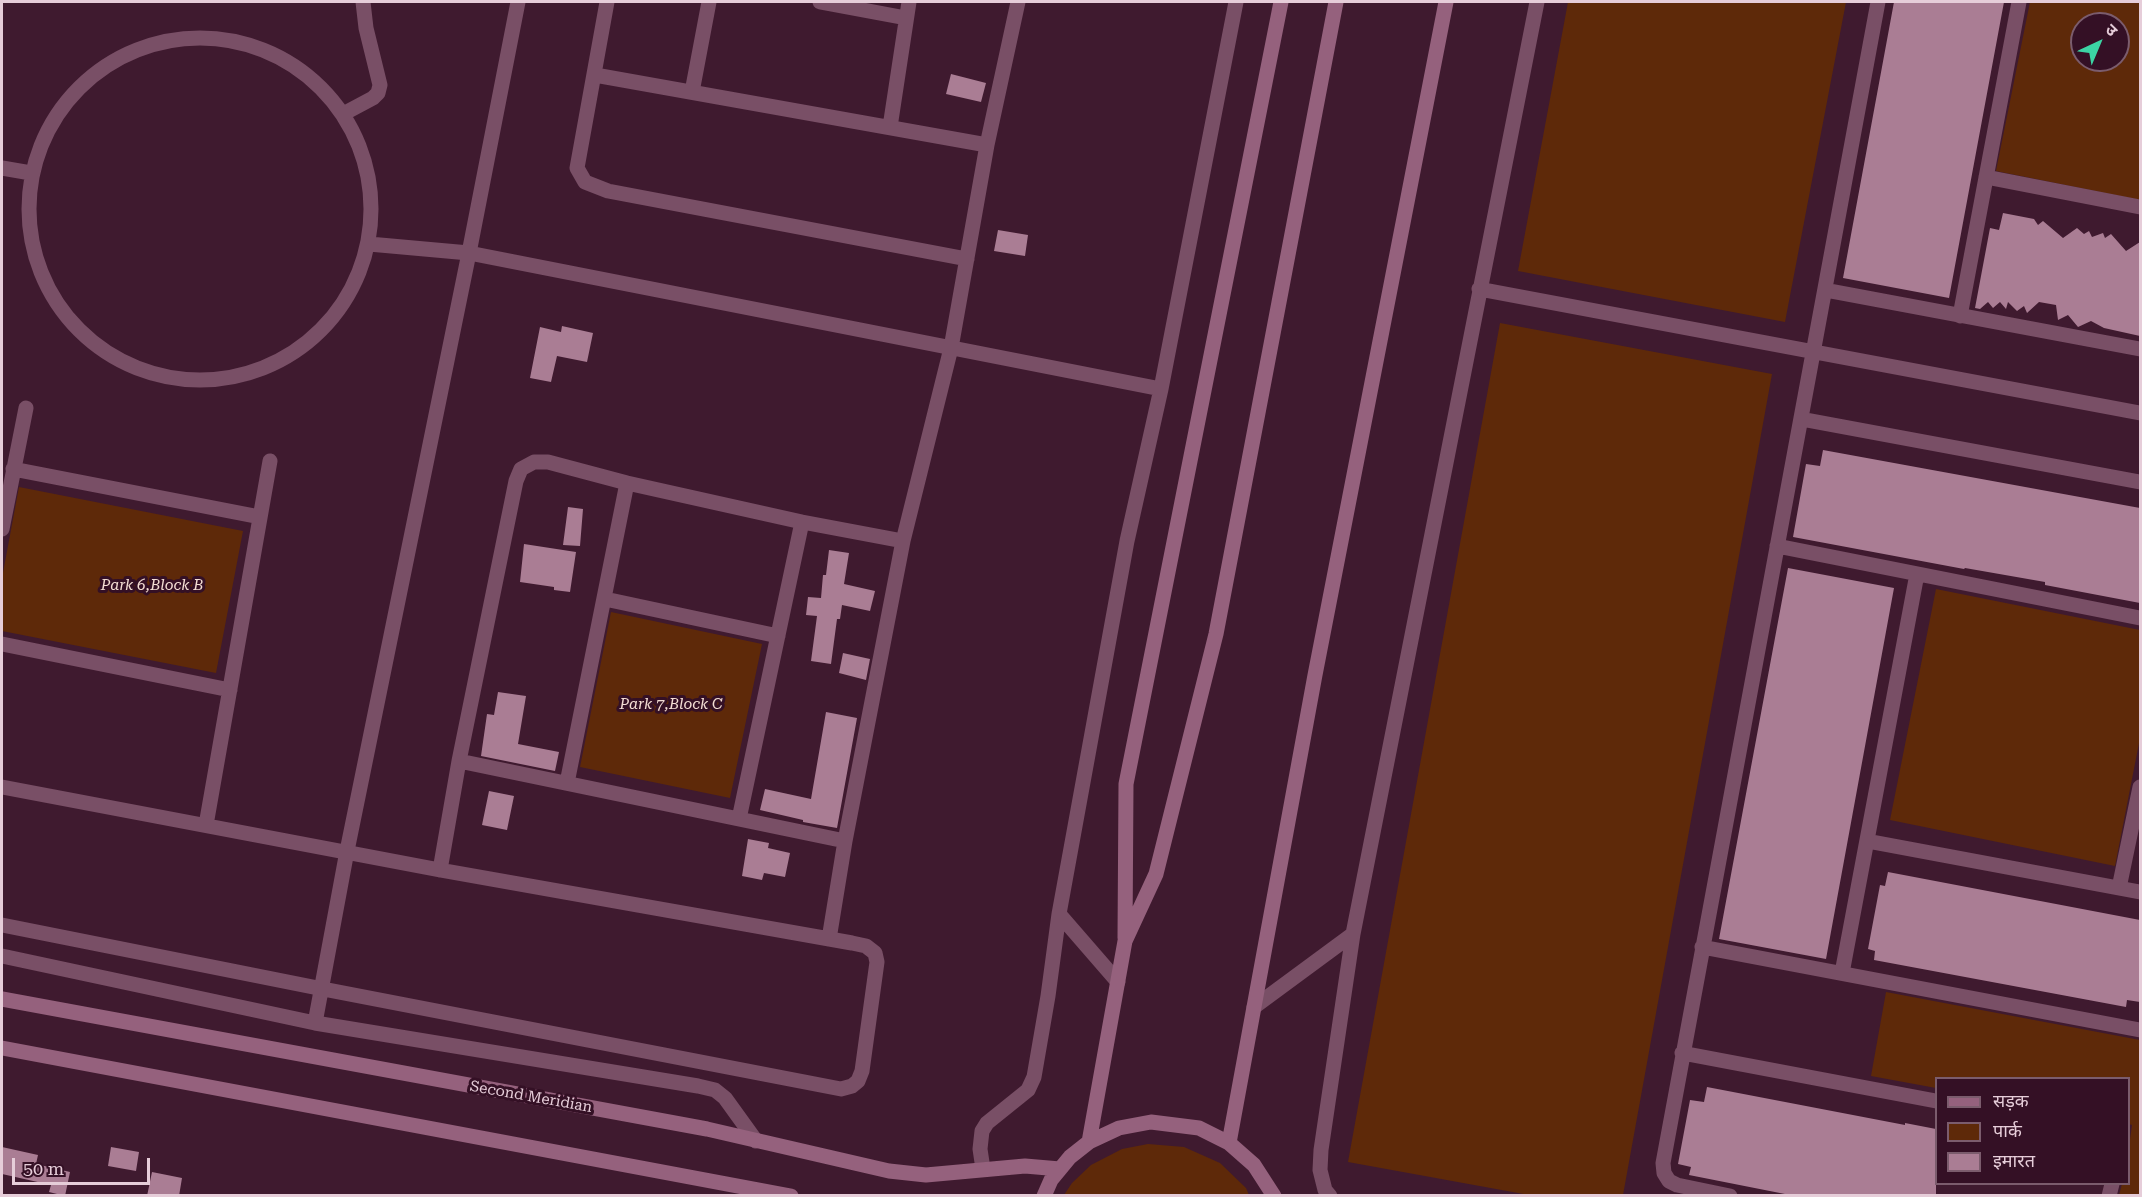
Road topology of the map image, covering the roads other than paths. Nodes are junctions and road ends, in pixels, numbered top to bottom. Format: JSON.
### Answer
{"nodes":[{"id":1,"x":363,"y":2,"type":"edge"},
{"id":2,"x":518,"y":2,"type":"edge"},
{"id":3,"x":607,"y":2,"type":"edge"},
{"id":4,"x":709,"y":2,"type":"edge"},
{"id":5,"x":820,"y":2,"type":"edge"},
{"id":6,"x":909,"y":2,"type":"edge"},
{"id":7,"x":1018,"y":2,"type":"edge"},
{"id":8,"x":1236,"y":2,"type":"edge"},
{"id":9,"x":1281,"y":2,"type":"edge"},
{"id":10,"x":1336,"y":2,"type":"edge"},
{"id":11,"x":1446,"y":2,"type":"edge"},
{"id":12,"x":1537,"y":2,"type":"edge"},
{"id":13,"x":1878,"y":2,"type":"edge"},
{"id":14,"x":2019,"y":2,"type":"edge"},
{"id":15,"x":906,"y":18,"type":"junction"},
{"id":16,"x":595,"y":75,"type":"junction"},
{"id":17,"x":692,"y":92,"type":"junction"},
{"id":18,"x":343,"y":114,"type":"junction"},
{"id":19,"x":890,"y":127,"type":"junction"},
{"id":20,"x":987,"y":145,"type":"junction"},
{"id":21,"x":2,"y":168,"type":"edge"},
{"id":22,"x":31,"y":174,"type":"junction"},
{"id":23,"x":1986,"y":177,"type":"junction"},
{"id":24,"x":2140,"y":207,"type":"edge"},
{"id":25,"x":369,"y":244,"type":"junction"},
{"id":26,"x":469,"y":253,"type":"junction"},
{"id":27,"x":967,"y":259,"type":"junction"},
{"id":28,"x":1479,"y":289,"type":"junction"},
{"id":29,"x":1825,"y":290,"type":"junction"},
{"id":30,"x":1960,"y":316,"type":"junction"},
{"id":31,"x":951,"y":348,"type":"junction"},
{"id":32,"x":2140,"y":349,"type":"edge"},
{"id":33,"x":1814,"y":352,"type":"junction"},
{"id":34,"x":1161,"y":389,"type":"junction"},
{"id":35,"x":26,"y":408,"type":"dead end"},
{"id":36,"x":2140,"y":413,"type":"edge"},
{"id":37,"x":1801,"y":419,"type":"junction"},
{"id":38,"x":270,"y":461,"type":"dead end"},
{"id":39,"x":14,"y":469,"type":"junction"},
{"id":40,"x":2140,"y":482,"type":"edge"},
{"id":41,"x":627,"y":483,"type":"junction"},
{"id":42,"x":260,"y":517,"type":"junction"},
{"id":43,"x":802,"y":522,"type":"junction"},
{"id":44,"x":2,"y":529,"type":"edge"},
{"id":45,"x":903,"y":541,"type":"junction"},
{"id":46,"x":1778,"y":546,"type":"junction"},
{"id":47,"x":1917,"y":574,"type":"junction"},
{"id":48,"x":605,"y":599,"type":"junction"},
{"id":49,"x":2140,"y":618,"type":"edge"},
{"id":50,"x":778,"y":636,"type":"junction"},
{"id":51,"x":2,"y":644,"type":"edge"},
{"id":52,"x":230,"y":690,"type":"junction"},
{"id":53,"x":459,"y":761,"type":"junction"},
{"id":54,"x":567,"y":783,"type":"junction"},
{"id":55,"x":2,"y":787,"type":"edge"},
{"id":56,"x":2140,"y":787,"type":"edge"},
{"id":57,"x":739,"y":819,"type":"junction"},
{"id":58,"x":206,"y":825,"type":"junction"},
{"id":59,"x":844,"y":841,"type":"junction"},
{"id":60,"x":1867,"y":841,"type":"junction"},
{"id":61,"x":347,"y":852,"type":"junction"},
{"id":62,"x":440,"y":870,"type":"junction"},
{"id":63,"x":2119,"y":888,"type":"junction"},
{"id":64,"x":2140,"y":892,"type":"edge"},
{"id":65,"x":1059,"y":914,"type":"junction"},
{"id":66,"x":2,"y":925,"type":"edge"},
{"id":67,"x":1353,"y":934,"type":"junction"},
{"id":68,"x":829,"y":939,"type":"junction"},
{"id":69,"x":1125,"y":941,"type":"junction"},
{"id":70,"x":1702,"y":947,"type":"junction"},
{"id":71,"x":2,"y":956,"type":"edge"},
{"id":72,"x":1842,"y":974,"type":"junction"},
{"id":73,"x":1118,"y":982,"type":"junction"},
{"id":74,"x":322,"y":989,"type":"junction"},
{"id":75,"x":2,"y":999,"type":"edge"},
{"id":76,"x":1254,"y":1007,"type":"junction"},
{"id":77,"x":315,"y":1023,"type":"junction"},
{"id":78,"x":2140,"y":1030,"type":"edge"},
{"id":79,"x":2,"y":1048,"type":"edge"},
{"id":80,"x":1682,"y":1053,"type":"junction"},
{"id":81,"x":1935,"y":1101,"type":"edge"},
{"id":82,"x":756,"y":1141,"type":"junction"},
{"id":83,"x":1089,"y":1142,"type":"junction"},
{"id":84,"x":1229,"y":1143,"type":"junction"},
{"id":85,"x":1060,"y":1169,"type":"junction"},
{"id":86,"x":983,"y":1170,"type":"junction"},
{"id":87,"x":791,"y":1196,"type":"edge"},
{"id":88,"x":1044,"y":1196,"type":"edge"},
{"id":89,"x":1274,"y":1196,"type":"edge"},
{"id":90,"x":1330,"y":1196,"type":"edge"},
{"id":91,"x":1730,"y":1196,"type":"edge"}],
"edges":[{"from":1,"to":18,"type":"street"},
{"from":2,"to":26,"type":"street"},
{"from":3,"to":16,"type":"street"},
{"from":4,"to":17,"type":"street"},
{"from":5,"to":15,"type":"street"},
{"from":6,"to":15,"type":"street"},
{"from":7,"to":20,"type":"street"},
{"from":8,"to":34,"type":"street"},
{"from":9,"to":69,"type":"main road"},
{"from":10,"to":69,"type":"main road"},
{"from":11,"to":76,"type":"main road"},
{"from":12,"to":28,"type":"street"},
{"from":13,"to":29,"type":"street"},
{"from":14,"to":23,"type":"street"},
{"from":15,"to":19,"type":"street"},
{"from":16,"to":17,"type":"street"},
{"from":16,"to":27,"type":"street"},
{"from":17,"to":19,"type":"street"},
{"from":18,"to":22,"type":"street"},
{"from":18,"to":25,"type":"street"},
{"from":19,"to":20,"type":"street"},
{"from":20,"to":27,"type":"street"},
{"from":21,"to":22,"type":"street"},
{"from":22,"to":25,"type":"street"},
{"from":23,"to":24,"type":"street"},
{"from":23,"to":30,"type":"street"},
{"from":25,"to":26,"type":"street"},
{"from":26,"to":31,"type":"street"},
{"from":26,"to":61,"type":"street"},
{"from":27,"to":31,"type":"street"},
{"from":28,"to":33,"type":"street"},
{"from":28,"to":67,"type":"street"},
{"from":29,"to":30,"type":"street"},
{"from":29,"to":33,"type":"street"},
{"from":30,"to":32,"type":"street"},
{"from":31,"to":34,"type":"street"},
{"from":31,"to":45,"type":"street"},
{"from":33,"to":36,"type":"street"},
{"from":33,"to":37,"type":"street"},
{"from":34,"to":65,"type":"street"},
{"from":35,"to":39,"type":"street"},
{"from":37,"to":40,"type":"street"},
{"from":37,"to":46,"type":"street"},
{"from":38,"to":42,"type":"street"},
{"from":39,"to":42,"type":"street"},
{"from":39,"to":44,"type":"street"},
{"from":41,"to":43,"type":"street"},
{"from":41,"to":48,"type":"street"},
{"from":41,"to":53,"type":"street"},
{"from":42,"to":52,"type":"street"},
{"from":43,"to":45,"type":"street"},
{"from":43,"to":50,"type":"street"},
{"from":45,"to":59,"type":"street"},
{"from":46,"to":47,"type":"street"},
{"from":46,"to":70,"type":"street"},
{"from":47,"to":49,"type":"street"},
{"from":47,"to":60,"type":"street"},
{"from":48,"to":50,"type":"street"},
{"from":48,"to":54,"type":"street"},
{"from":50,"to":57,"type":"street"},
{"from":51,"to":52,"type":"street"},
{"from":52,"to":58,"type":"street"},
{"from":53,"to":54,"type":"street"},
{"from":53,"to":62,"type":"street"},
{"from":54,"to":57,"type":"street"},
{"from":55,"to":58,"type":"street"},
{"from":56,"to":63,"type":"street"},
{"from":57,"to":59,"type":"street"},
{"from":58,"to":61,"type":"street"},
{"from":59,"to":68,"type":"street"},
{"from":60,"to":63,"type":"street"},
{"from":60,"to":72,"type":"street"},
{"from":61,"to":62,"type":"street"},
{"from":61,"to":74,"type":"street"},
{"from":62,"to":68,"type":"street"},
{"from":63,"to":64,"type":"street"},
{"from":65,"to":73,"type":"street"},
{"from":65,"to":86,"type":"street"},
{"from":66,"to":74,"type":"street"},
{"from":67,"to":76,"type":"street"},
{"from":67,"to":90,"type":"street"},
{"from":68,"to":74,"type":"street"},
{"from":69,"to":73,"type":"main road"},
{"from":70,"to":72,"type":"street"},
{"from":70,"to":80,"type":"street"},
{"from":71,"to":77,"type":"street"},
{"from":72,"to":78,"type":"street"},
{"from":73,"to":83,"type":"main road"},
{"from":74,"to":77,"type":"street"},
{"from":75,"to":82,"type":"main road","name":"Second Meridian"},
{"from":76,"to":84,"type":"main road"},
{"from":77,"to":82,"type":"street"},
{"from":79,"to":87,"type":"main road"},
{"from":80,"to":81,"type":"street"},
{"from":80,"to":91,"type":"street"},
{"from":82,"to":86,"type":"main road","name":"Second Meridian"},
{"from":83,"to":84,"type":"main road"},
{"from":83,"to":85,"type":"main road"},
{"from":84,"to":89,"type":"main road"},
{"from":85,"to":86,"type":"main road","name":"Second Meridian"},
{"from":85,"to":88,"type":"main road"}]}
